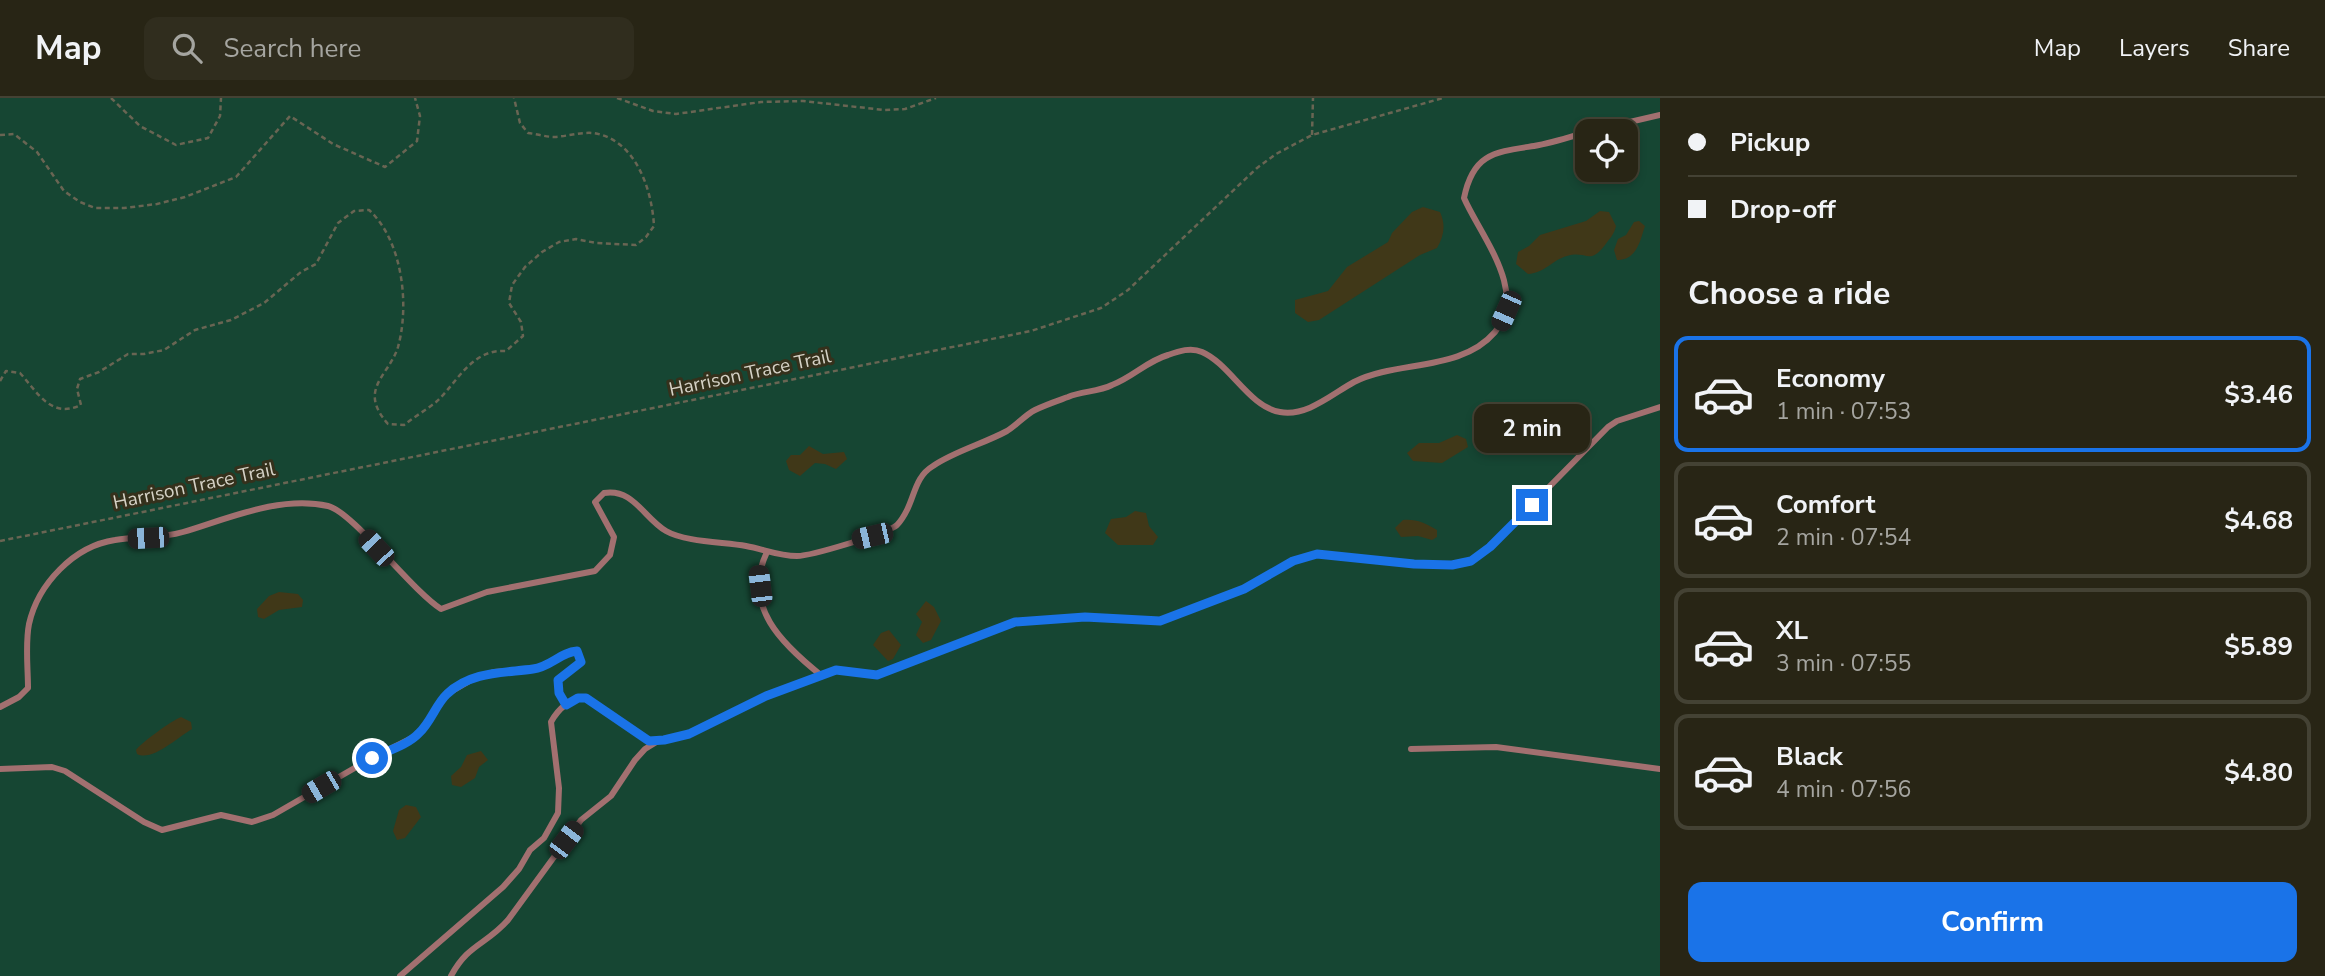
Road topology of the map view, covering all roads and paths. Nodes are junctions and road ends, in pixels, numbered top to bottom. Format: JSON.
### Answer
{"nodes":[{"id":1,"x":111,"y":98,"type":"edge"},
{"id":2,"x":221,"y":98,"type":"edge"},
{"id":3,"x":415,"y":98,"type":"edge"},
{"id":4,"x":514,"y":98,"type":"edge"},
{"id":5,"x":617,"y":98,"type":"edge"},
{"id":6,"x":936,"y":98,"type":"edge"},
{"id":7,"x":1313,"y":98,"type":"edge"},
{"id":8,"x":1443,"y":98,"type":"edge"},
{"id":9,"x":1660,"y":115,"type":"edge"},
{"id":10,"x":1638,"y":120,"type":"edge"},
{"id":11,"x":0,"y":135,"type":"edge"},
{"id":12,"x":1312,"y":135,"type":"junction"},
{"id":13,"x":1575,"y":136,"type":"edge"},
{"id":14,"x":0,"y":381,"type":"edge"},
{"id":15,"x":1660,"y":407,"type":"edge"},
{"id":16,"x":0,"y":541,"type":"edge"},
{"id":17,"x":767,"y":552,"type":"junction"},
{"id":18,"x":822,"y":676,"type":"junction"},
{"id":19,"x":566,"y":705,"type":"junction"},
{"id":20,"x":0,"y":707,"type":"edge"},
{"id":21,"x":660,"y":740,"type":"junction"},
{"id":22,"x":1411,"y":749,"type":"dead end"},
{"id":23,"x":0,"y":769,"type":"edge"},
{"id":24,"x":1660,"y":769,"type":"edge"},
{"id":25,"x":400,"y":976,"type":"edge"},
{"id":26,"x":451,"y":976,"type":"edge"}],
"edges":[{"from":1,"to":2,"type":"path"},
{"from":3,"to":11,"type":"path"},
{"from":4,"to":14,"type":"path"},
{"from":5,"to":6,"type":"path"},
{"from":7,"to":12,"type":"path"},
{"from":8,"to":12,"type":"path","name":"Harrison Trace Trail"},
{"from":9,"to":10,"type":"lane"},
{"from":12,"to":16,"type":"path","name":"Harrison Trace Trail"},
{"from":13,"to":17,"type":"lane"},
{"from":15,"to":18,"type":"lane"},
{"from":17,"to":18,"type":"lane"},
{"from":17,"to":20,"type":"lane"},
{"from":18,"to":21,"type":"lane"},
{"from":19,"to":21,"type":"lane"},
{"from":19,"to":23,"type":"lane"},
{"from":19,"to":25,"type":"lane"},
{"from":21,"to":26,"type":"lane"},
{"from":22,"to":24,"type":"lane"}]}
